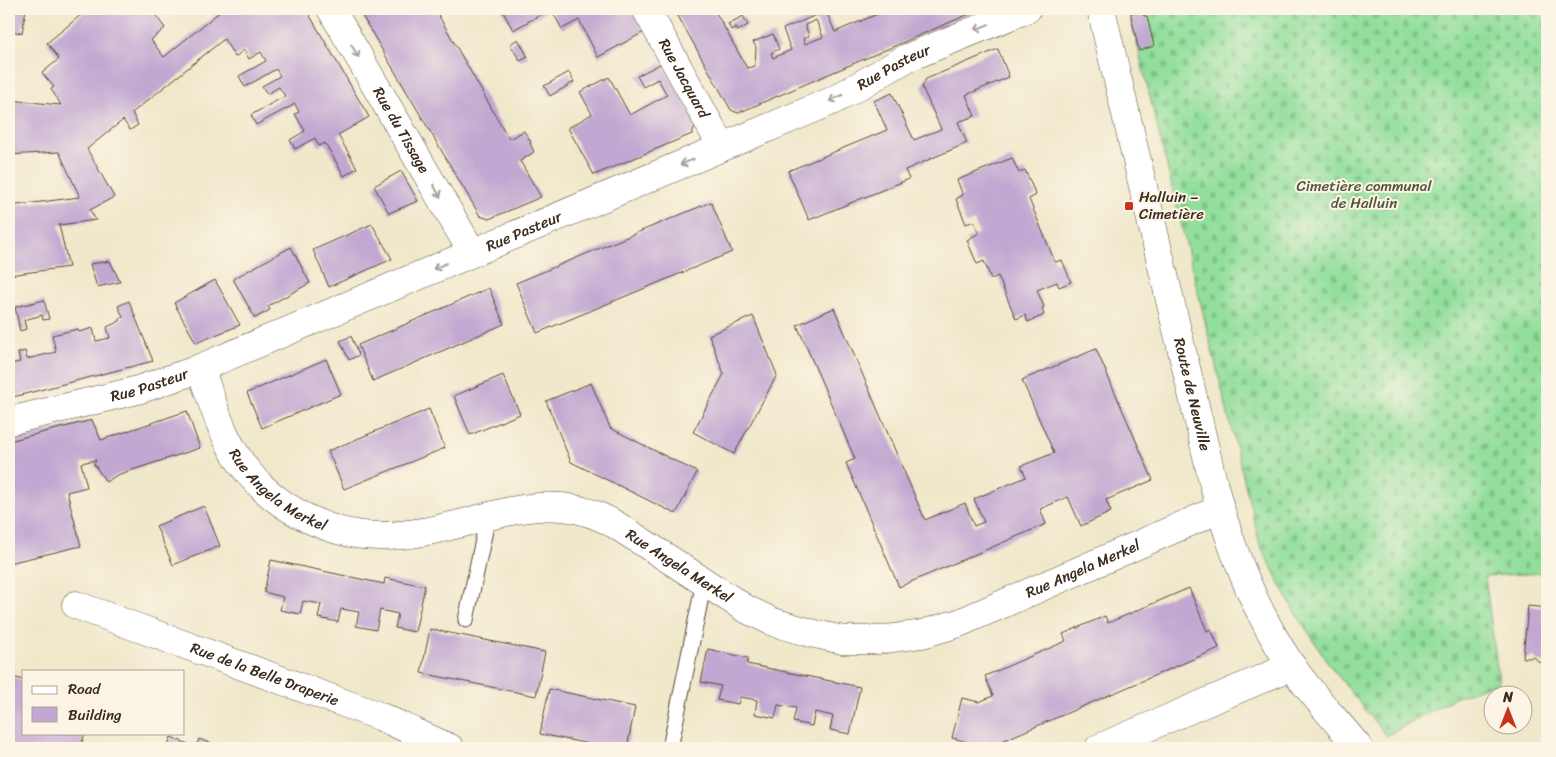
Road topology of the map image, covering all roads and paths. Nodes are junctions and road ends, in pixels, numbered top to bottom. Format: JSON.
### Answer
{"nodes":[{"id":1,"x":331,"y":9,"type":"edge"},
{"id":2,"x":646,"y":9,"type":"edge"},
{"id":3,"x":1027,"y":9,"type":"edge"},
{"id":4,"x":1101,"y":9,"type":"edge"},
{"id":5,"x":722,"y":148,"type":"junction"},
{"id":6,"x":472,"y":252,"type":"junction"},
{"id":7,"x":200,"y":368,"type":"junction"},
{"id":8,"x":9,"y":421,"type":"edge"},
{"id":9,"x":1220,"y":509,"type":"junction"},
{"id":10,"x":488,"y":516,"type":"junction"},
{"id":11,"x":704,"y":582,"type":"junction"},
{"id":12,"x":76,"y":605,"type":"dead end"},
{"id":13,"x":466,"y":620,"type":"dead end"},
{"id":14,"x":1292,"y":666,"type":"junction"},
{"id":15,"x":450,"y":748,"type":"edge"},
{"id":16,"x":670,"y":748,"type":"edge"},
{"id":17,"x":1100,"y":748,"type":"edge"},
{"id":18,"x":1359,"y":748,"type":"edge"}],
"edges":[{"from":1,"to":6,"type":"street","name":"Rue du Tissage","one_way":true},
{"from":2,"to":5,"type":"street","name":"Rue Jacquard"},
{"from":3,"to":5,"type":"street","name":"Rue Pasteur","one_way":true},
{"from":4,"to":9,"type":"street","name":"Route de Neuville"},
{"from":5,"to":6,"type":"street","name":"Rue Pasteur","one_way":true},
{"from":6,"to":7,"type":"street","name":"Rue Pasteur","one_way":true},
{"from":7,"to":8,"type":"street","name":"Rue Pasteur"},
{"from":7,"to":10,"type":"street","name":"Rue Angela Merkel"},
{"from":9,"to":11,"type":"street","name":"Rue Angela Merkel"},
{"from":9,"to":14,"type":"street","name":"Route de Neuville"},
{"from":10,"to":11,"type":"street","name":"Rue Angela Merkel"},
{"from":10,"to":13,"type":"lane"},
{"from":11,"to":16,"type":"lane"},
{"from":12,"to":15,"type":"street","name":"Rue de la Belle Draperie"},
{"from":14,"to":17,"type":"street"},
{"from":14,"to":18,"type":"street","name":"Route de Neuville"}]}
